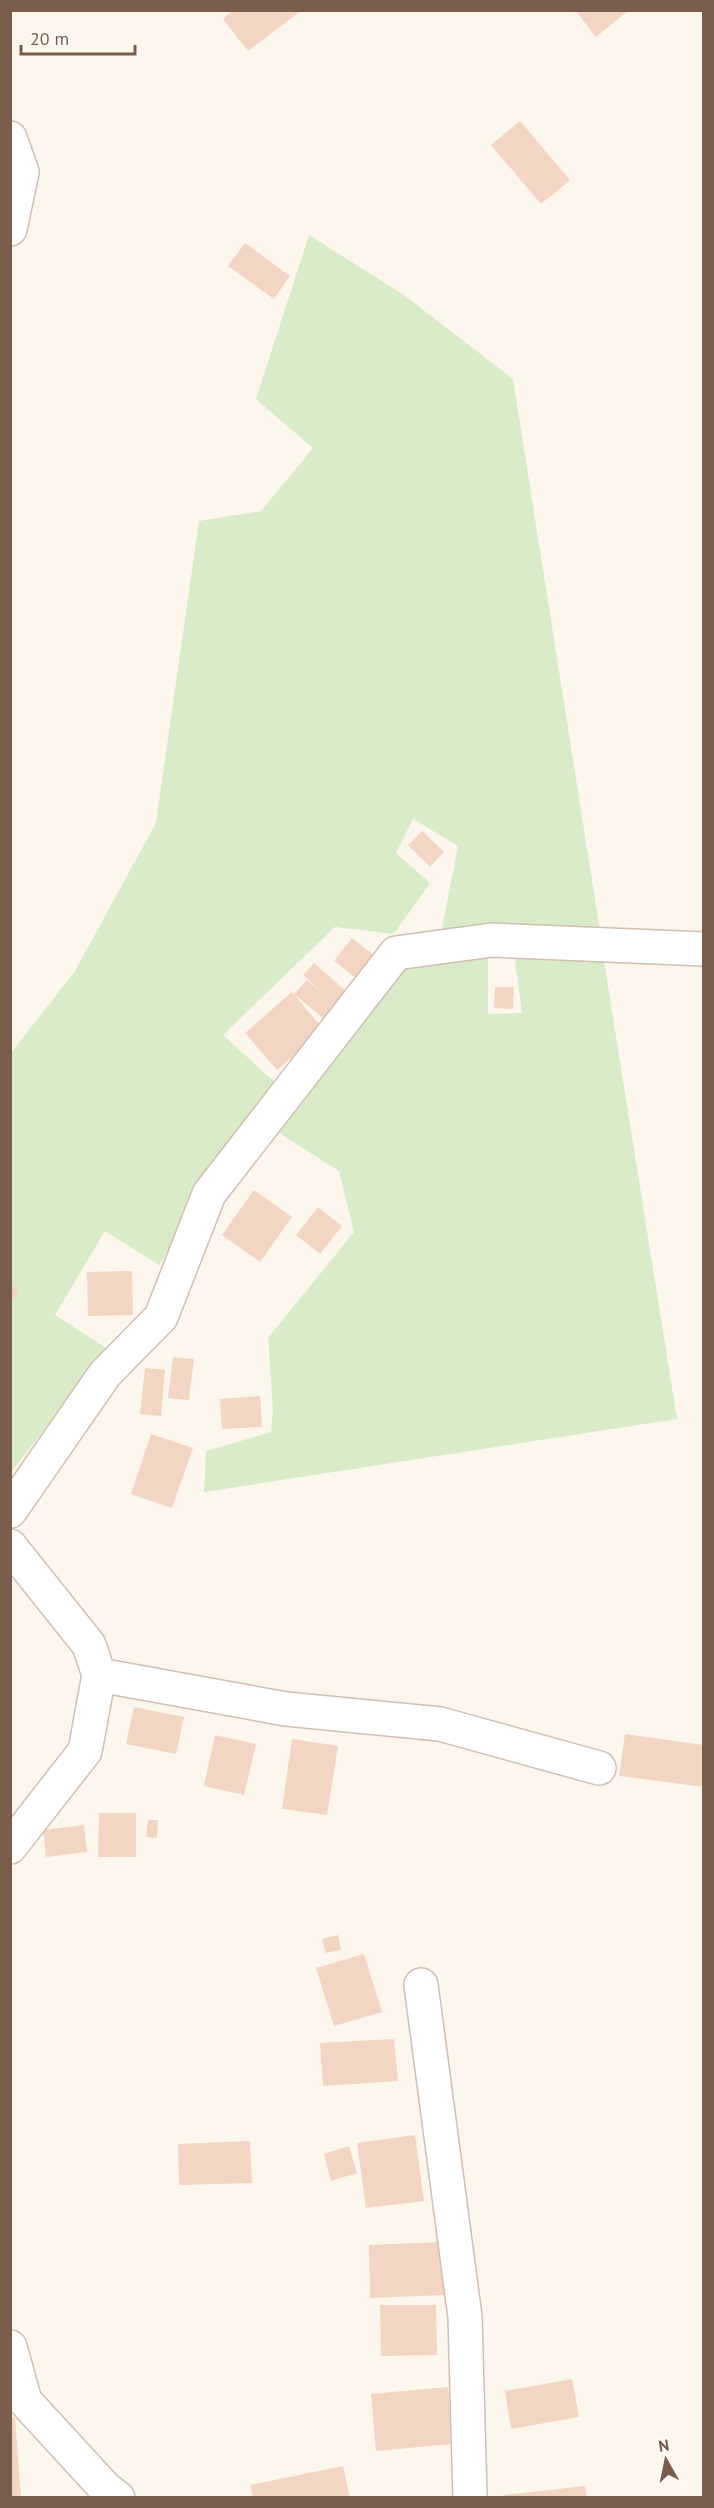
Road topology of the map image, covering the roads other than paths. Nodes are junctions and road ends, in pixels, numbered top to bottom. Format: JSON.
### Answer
{"nodes":[{"id":1,"x":10,"y":138,"type":"edge"},
{"id":2,"x":10,"y":230,"type":"edge"},
{"id":3,"x":704,"y":949,"type":"edge"},
{"id":4,"x":10,"y":1511,"type":"edge"},
{"id":5,"x":10,"y":1546,"type":"edge"},
{"id":6,"x":99,"y":1675,"type":"junction"},
{"id":7,"x":599,"y":1768,"type":"dead end"},
{"id":8,"x":10,"y":1847,"type":"edge"},
{"id":9,"x":421,"y":1985,"type":"dead end"},
{"id":10,"x":10,"y":2347,"type":"edge"},
{"id":11,"x":118,"y":2498,"type":"edge"},
{"id":12,"x":470,"y":2498,"type":"edge"}],
"edges":[{"from":1,"to":2,"type":"street"},
{"from":3,"to":4,"type":"street"},
{"from":5,"to":6,"type":"street"},
{"from":6,"to":7,"type":"street"},
{"from":6,"to":8,"type":"street"},
{"from":9,"to":12,"type":"street"},
{"from":10,"to":11,"type":"street"}]}
